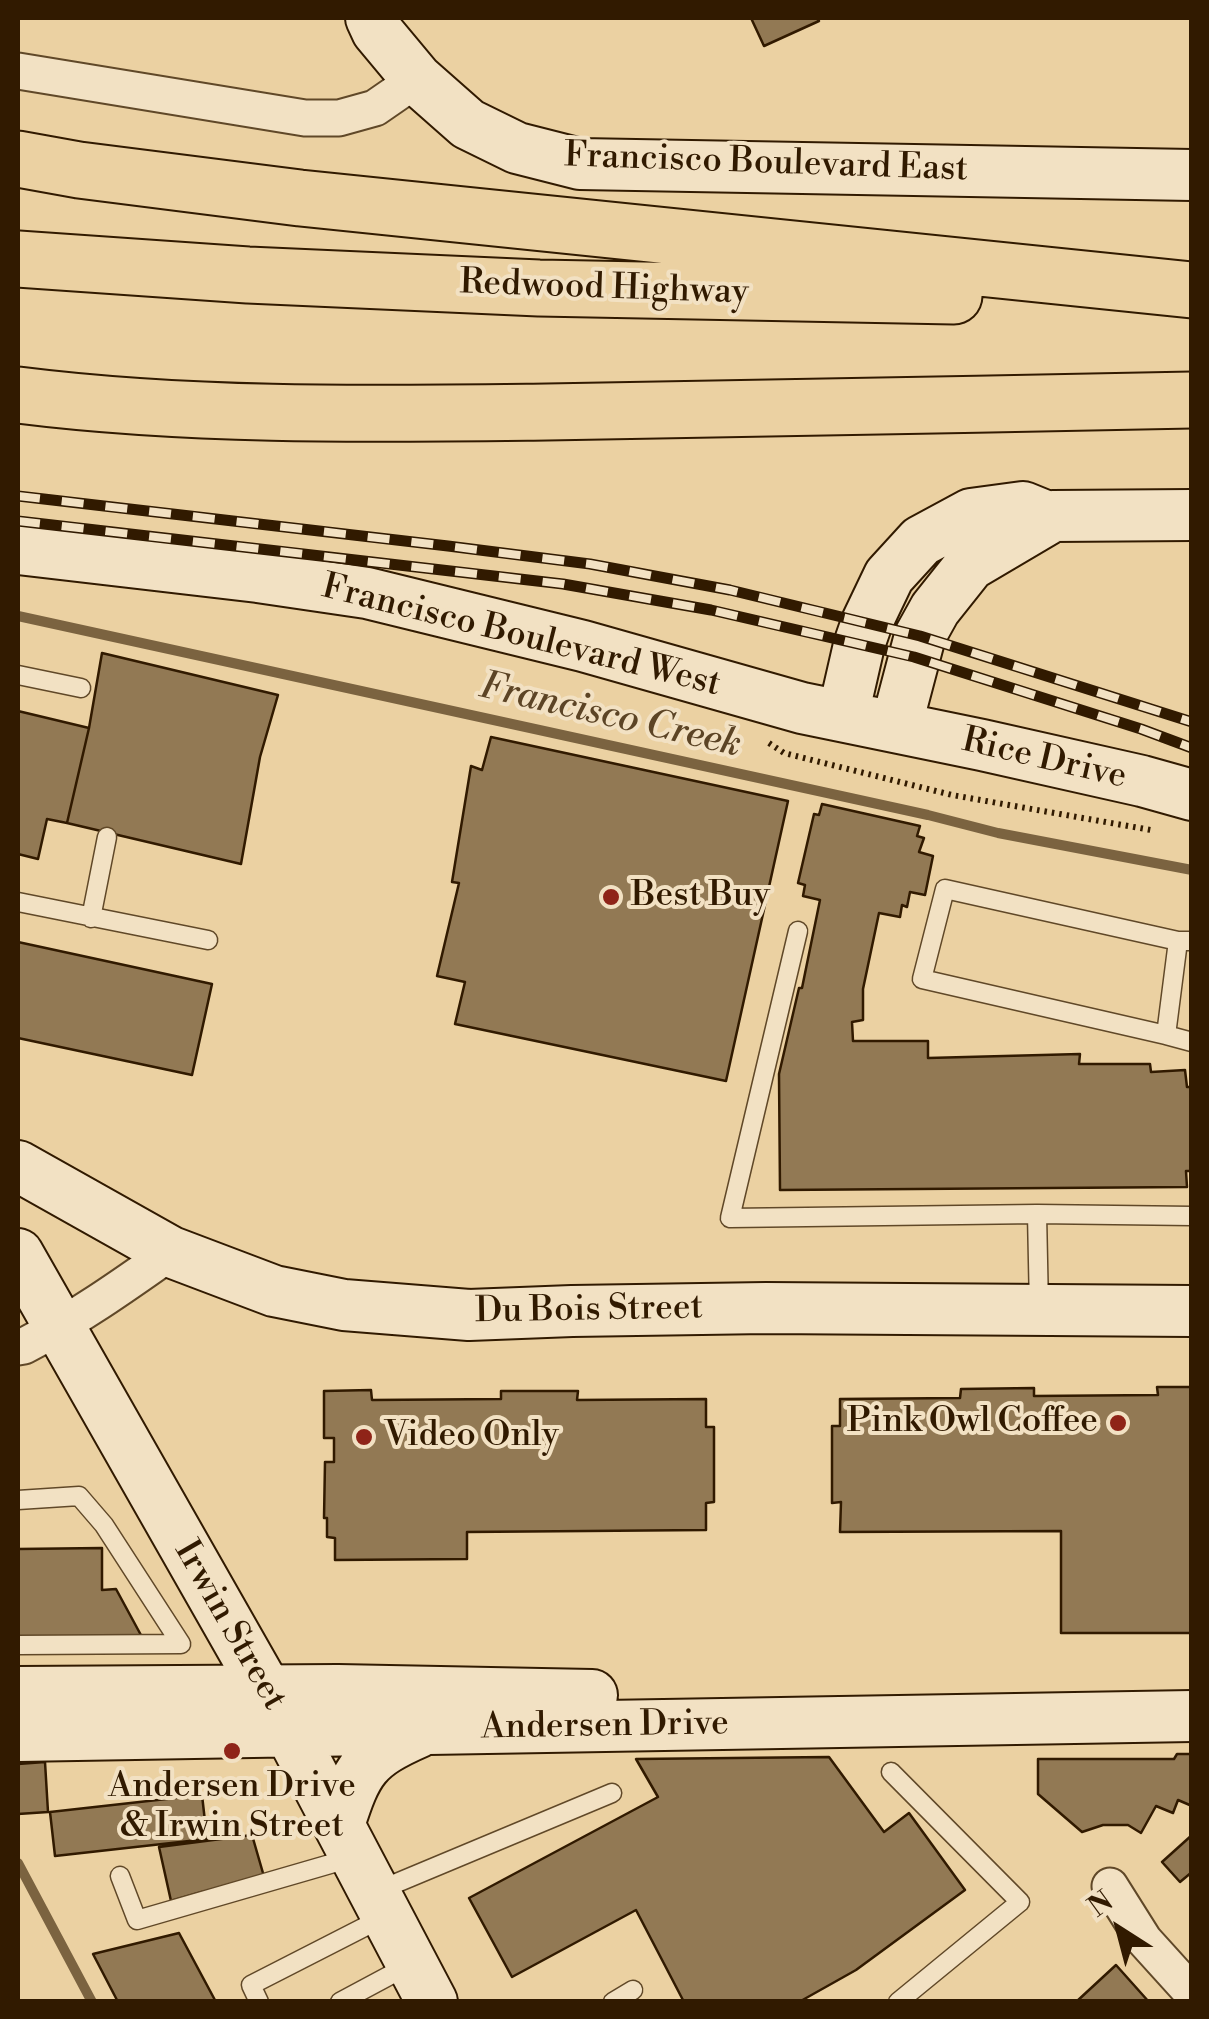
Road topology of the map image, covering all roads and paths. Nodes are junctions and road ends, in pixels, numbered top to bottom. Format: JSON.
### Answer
{"nodes":[{"id":1,"x":371,"y":18,"type":"edge"},
{"id":2,"x":18,"y":71,"type":"edge"},
{"id":3,"x":417,"y":79,"type":"junction"},
{"id":4,"x":18,"y":159,"type":"edge"},
{"id":5,"x":1192,"y":176,"type":"edge"},
{"id":6,"x":18,"y":259,"type":"edge"},
{"id":7,"x":1192,"y":290,"type":"edge"},
{"id":8,"x":1192,"y":298,"type":"edge"},
{"id":9,"x":18,"y":396,"type":"edge"},
{"id":10,"x":1192,"y":400,"type":"edge"},
{"id":11,"x":642,"y":410,"type":"junction"},
{"id":12,"x":18,"y":435,"type":"edge"},
{"id":13,"x":1192,"y":515,"type":"edge"},
{"id":14,"x":1050,"y":518,"type":"junction"},
{"id":15,"x":18,"y":549,"type":"edge"},
{"id":16,"x":18,"y":674,"type":"edge"},
{"id":17,"x":81,"y":688,"type":"dead end"},
{"id":18,"x":843,"y":715,"type":"junction"},
{"id":19,"x":896,"y":727,"type":"junction"},
{"id":20,"x":755,"y":734,"type":"dead end"},
{"id":21,"x":1192,"y":795,"type":"edge"},
{"id":22,"x":1155,"y":831,"type":"dead end"},
{"id":23,"x":107,"y":837,"type":"dead end"},
{"id":24,"x":18,"y":902,"type":"edge"},
{"id":25,"x":91,"y":918,"type":"junction"},
{"id":26,"x":798,"y":931,"type":"dead end"},
{"id":27,"x":208,"y":940,"type":"dead end"},
{"id":28,"x":1185,"y":941,"type":"edge"},
{"id":29,"x":1166,"y":1034,"type":"junction"},
{"id":30,"x":1192,"y":1042,"type":"edge"},
{"id":31,"x":18,"y":1166,"type":"edge"},
{"id":32,"x":1037,"y":1214,"type":"junction"},
{"id":33,"x":1192,"y":1216,"type":"edge"},
{"id":34,"x":171,"y":1252,"type":"junction"},
{"id":35,"x":18,"y":1254,"type":"edge"},
{"id":36,"x":1039,"y":1309,"type":"junction"},
{"id":37,"x":1192,"y":1311,"type":"edge"},
{"id":38,"x":38,"y":1338,"type":"edge"},
{"id":39,"x":18,"y":1500,"type":"edge"},
{"id":40,"x":18,"y":1645,"type":"edge"},
{"id":41,"x":18,"y":1692,"type":"edge"},
{"id":42,"x":1192,"y":1695,"type":"edge"},
{"id":43,"x":278,"y":1712,"type":"junction"},
{"id":44,"x":1192,"y":1716,"type":"edge"},
{"id":45,"x":422,"y":1730,"type":"junction"},
{"id":46,"x":18,"y":1736,"type":"edge"},
{"id":47,"x":892,"y":1772,"type":"dead end"},
{"id":48,"x":612,"y":1793,"type":"dead end"},
{"id":49,"x":364,"y":1872,"type":"junction"},
{"id":50,"x":120,"y":1876,"type":"dead end"},
{"id":51,"x":1110,"y":1886,"type":"dead end"},
{"id":52,"x":422,"y":1982,"type":"edge"},
{"id":53,"x":633,"y":1990,"type":"dead end"},
{"id":54,"x":1192,"y":1993,"type":"edge"},
{"id":55,"x":260,"y":2002,"type":"edge"},
{"id":56,"x":340,"y":2002,"type":"edge"},
{"id":57,"x":613,"y":2002,"type":"edge"},
{"id":58,"x":898,"y":2002,"type":"edge"}],
"edges":[{"from":1,"to":3,"type":"street","name":"Francisco Boulevard East"},
{"from":2,"to":3,"type":"street"},
{"from":3,"to":5,"type":"street","name":"Francisco Boulevard East"},
{"from":4,"to":7,"type":"highway"},
{"from":6,"to":8,"type":"highway","name":"Redwood Highway"},
{"from":9,"to":11,"type":"highway"},
{"from":10,"to":11,"type":"highway"},
{"from":11,"to":12,"type":"highway"},
{"from":13,"to":14,"type":"street"},
{"from":14,"to":18,"type":"street"},
{"from":14,"to":19,"type":"street"},
{"from":15,"to":18,"type":"street","name":"Francisco Boulevard West"},
{"from":16,"to":17,"type":"lane"},
{"from":18,"to":19,"type":"street","name":"Francisco Boulevard West"},
{"from":19,"to":21,"type":"street","name":"Rice Drive"},
{"from":20,"to":22,"type":"path"},
{"from":23,"to":25,"type":"lane"},
{"from":24,"to":25,"type":"lane"},
{"from":25,"to":27,"type":"lane"},
{"from":26,"to":32,"type":"lane"},
{"from":28,"to":29,"type":"lane"},
{"from":28,"to":29,"type":"lane"},
{"from":29,"to":30,"type":"lane"},
{"from":31,"to":34,"type":"street","name":"Du Bois Street"},
{"from":32,"to":33,"type":"lane"},
{"from":32,"to":36,"type":"lane"},
{"from":34,"to":36,"type":"street","name":"Du Bois Street"},
{"from":34,"to":38,"type":"street"},
{"from":35,"to":38,"type":"street","name":"Irwin Street"},
{"from":36,"to":37,"type":"street","name":"Du Bois Street"},
{"from":38,"to":43,"type":"street","name":"Irwin Street"},
{"from":39,"to":40,"type":"lane"},
{"from":41,"to":43,"type":"street","name":"Andersen Drive"},
{"from":42,"to":43,"type":"street","name":"Andersen Drive"},
{"from":43,"to":45,"type":"street","name":"Andersen Drive"},
{"from":43,"to":46,"type":"street","name":"Andersen Drive"},
{"from":43,"to":49,"type":"street","name":"Irwin Street"},
{"from":44,"to":45,"type":"street","name":"Andersen Drive"},
{"from":45,"to":49,"type":"street"},
{"from":47,"to":58,"type":"lane"},
{"from":48,"to":49,"type":"lane"},
{"from":49,"to":50,"type":"lane"},
{"from":49,"to":52,"type":"street","name":"Irwin Street"},
{"from":49,"to":55,"type":"lane"},
{"from":51,"to":54,"type":"street"},
{"from":52,"to":56,"type":"lane"},
{"from":53,"to":57,"type":"lane"}]}
